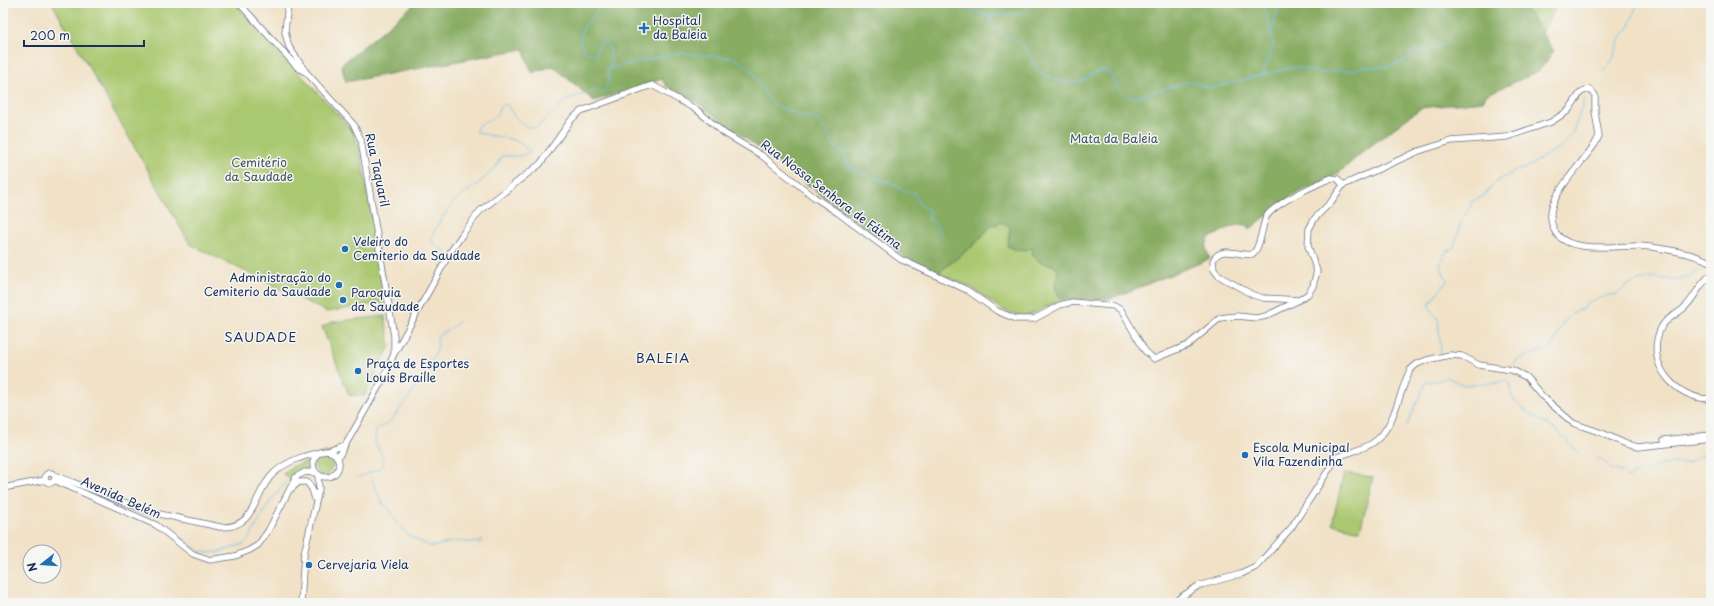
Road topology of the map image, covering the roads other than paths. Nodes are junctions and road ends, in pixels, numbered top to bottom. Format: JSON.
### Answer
{"nodes":[{"id":1,"x":239,"y":3,"type":"edge"},
{"id":2,"x":288,"y":3,"type":"edge"},
{"id":3,"x":306,"y":72,"type":"junction"},
{"id":4,"x":1343,"y":185,"type":"junction"},
{"id":5,"x":1711,"y":263,"type":"edge"},
{"id":6,"x":1711,"y":275,"type":"edge"},
{"id":7,"x":1299,"y":300,"type":"junction"},
{"id":8,"x":394,"y":336,"type":"junction"},
{"id":9,"x":405,"y":336,"type":"junction"},
{"id":10,"x":394,"y":354,"type":"junction"},
{"id":11,"x":1711,"y":399,"type":"edge"},
{"id":12,"x":1711,"y":434,"type":"edge"},
{"id":13,"x":1711,"y":439,"type":"edge"},
{"id":14,"x":345,"y":445,"type":"junction"},
{"id":15,"x":1638,"y":445,"type":"junction"},
{"id":16,"x":328,"y":451,"type":"junction"},
{"id":17,"x":320,"y":452,"type":"junction"},
{"id":18,"x":338,"y":458,"type":"junction"},
{"id":19,"x":317,"y":474,"type":"junction"},
{"id":20,"x":54,"y":477,"type":"junction"},
{"id":21,"x":45,"y":478,"type":"junction"},
{"id":22,"x":329,"y":478,"type":"junction"},
{"id":23,"x":3,"y":488,"type":"edge"},
{"id":24,"x":319,"y":489,"type":"junction"},
{"id":25,"x":287,"y":494,"type":"junction"},
{"id":26,"x":316,"y":502,"type":"junction"},
{"id":27,"x":301,"y":603,"type":"edge"},
{"id":28,"x":1172,"y":603,"type":"edge"}],
"edges":[{"from":1,"to":3,"type":"street"},
{"from":2,"to":3,"type":"street","name":"Rua Taquaril"},
{"from":3,"to":8,"type":"street","name":"Rua Taquaril"},
{"from":4,"to":5,"type":"street"},
{"from":4,"to":7,"type":"street","name":"Rua Nossa Senhora de Fátima"},
{"from":4,"to":7,"type":"street"},
{"from":6,"to":11,"type":"street"},
{"from":7,"to":9,"type":"street","name":"Rua Nossa Senhora de Fátima"},
{"from":8,"to":9,"type":"street"},
{"from":8,"to":10,"type":"street","name":"Rua Taquaril"},
{"from":9,"to":10,"type":"street"},
{"from":10,"to":14,"type":"street"},
{"from":12,"to":15,"type":"street"},
{"from":13,"to":15,"type":"street"},
{"from":14,"to":16,"type":"street"},
{"from":14,"to":18,"type":"street"},
{"from":15,"to":28,"type":"street"},
{"from":16,"to":17,"type":"street"},
{"from":16,"to":18,"type":"street"},
{"from":17,"to":19,"type":"street"},
{"from":17,"to":20,"type":"street","name":"Avenida Belém"},
{"from":18,"to":22,"type":"street"},
{"from":19,"to":22,"type":"street"},
{"from":19,"to":24,"type":"street"},
{"from":19,"to":25,"type":"street","name":"Avenida Belém"},
{"from":20,"to":21,"type":"street"},
{"from":20,"to":21,"type":"street"},
{"from":20,"to":25,"type":"street","name":"Avenida Belém"},
{"from":21,"to":23,"type":"street"},
{"from":22,"to":24,"type":"street"},
{"from":24,"to":26,"type":"street"},
{"from":25,"to":26,"type":"street"},
{"from":26,"to":27,"type":"street"}]}
